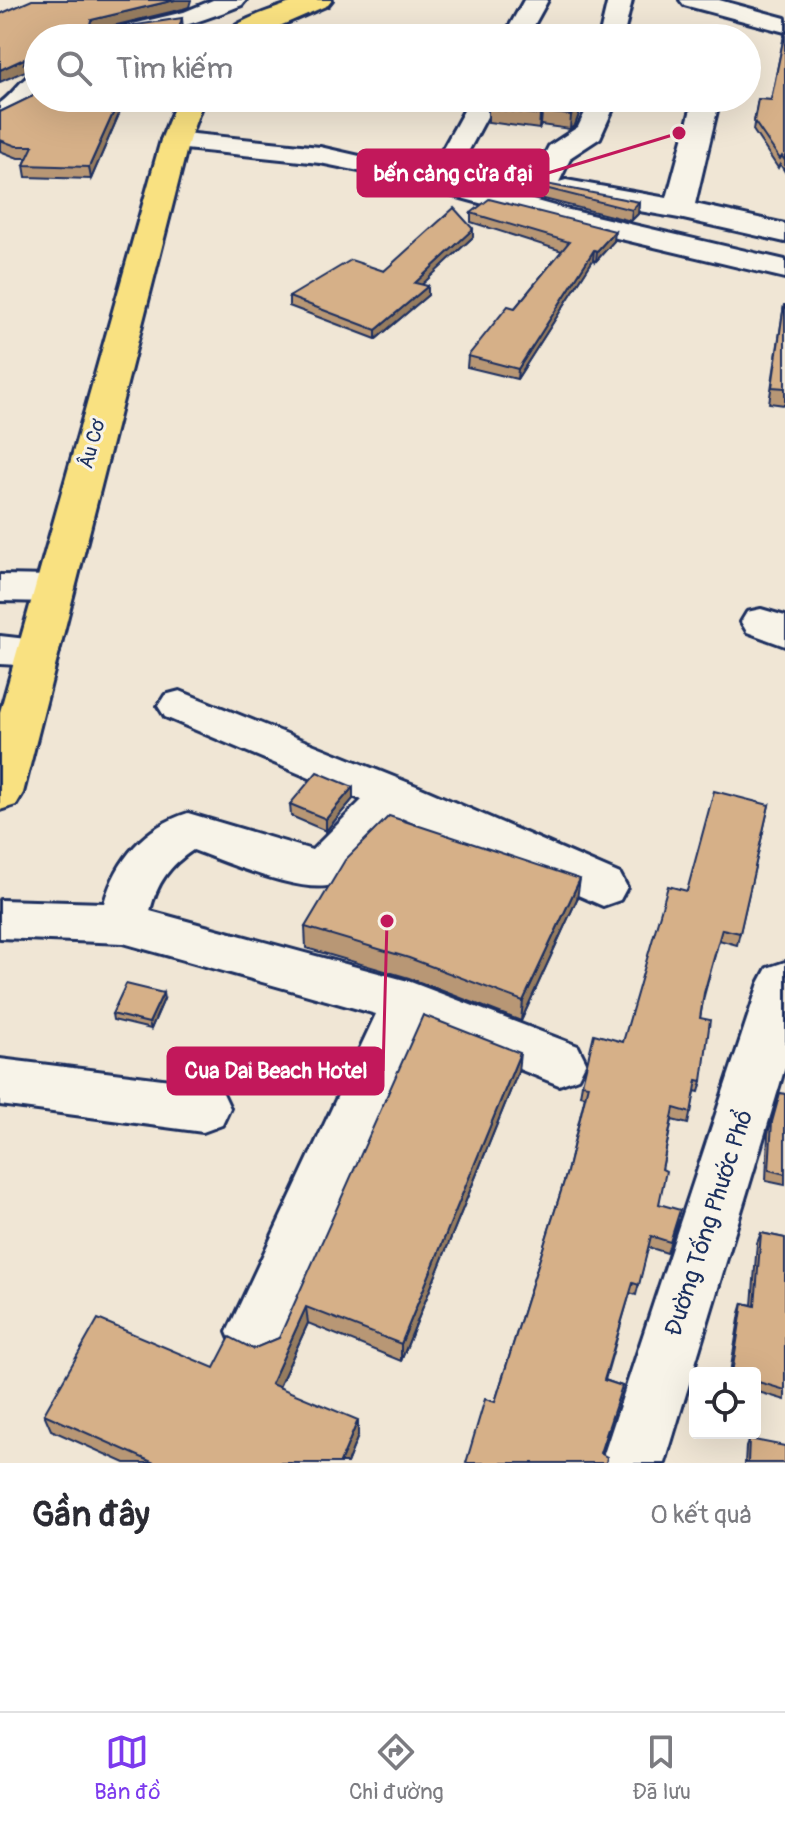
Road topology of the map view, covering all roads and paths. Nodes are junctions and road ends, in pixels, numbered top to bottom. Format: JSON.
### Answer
{"nodes":[{"id":1,"x":234,"y":0,"type":"edge"},
{"id":2,"x":320,"y":0,"type":"edge"},
{"id":3,"x":536,"y":0,"type":"edge"},
{"id":4,"x":620,"y":0,"type":"edge"},
{"id":5,"x":692,"y":0,"type":"edge"},
{"id":6,"x":729,"y":10,"type":"junction"},
{"id":7,"x":169,"y":24,"type":"edge"},
{"id":8,"x":260,"y":24,"type":"edge"},
{"id":9,"x":523,"y":24,"type":"edge"},
{"id":10,"x":614,"y":24,"type":"edge"},
{"id":11,"x":726,"y":24,"type":"edge"},
{"id":12,"x":785,"y":25,"type":"edge"},
{"id":13,"x":24,"y":99,"type":"edge"},
{"id":14,"x":186,"y":112,"type":"edge"},
{"id":15,"x":476,"y":112,"type":"edge"},
{"id":16,"x":599,"y":112,"type":"edge"},
{"id":17,"x":703,"y":112,"type":"edge"},
{"id":18,"x":0,"y":114,"type":"edge"},
{"id":19,"x":175,"y":140,"type":"junction"},
{"id":20,"x":377,"y":166,"type":"junction"},
{"id":21,"x":443,"y":174,"type":"junction"},
{"id":22,"x":543,"y":185,"type":"junction"},
{"id":23,"x":679,"y":209,"type":"junction"},
{"id":24,"x":785,"y":233,"type":"edge"},
{"id":25,"x":785,"y":269,"type":"edge"},
{"id":26,"x":0,"y":588,"type":"edge"},
{"id":27,"x":53,"y":589,"type":"junction"},
{"id":28,"x":19,"y":651,"type":"edge"},
{"id":29,"x":180,"y":706,"type":"dead end"},
{"id":30,"x":0,"y":793,"type":"edge"},
{"id":31,"x":403,"y":799,"type":"junction"},
{"id":32,"x":603,"y":887,"type":"dead end"},
{"id":33,"x":0,"y":919,"type":"edge"},
{"id":34,"x":123,"y":923,"type":"junction"},
{"id":35,"x":785,"y":983,"type":"edge"},
{"id":36,"x":408,"y":1002,"type":"junction"},
{"id":37,"x":559,"y":1062,"type":"dead end"},
{"id":38,"x":0,"y":1082,"type":"edge"},
{"id":39,"x":203,"y":1108,"type":"dead end"},
{"id":40,"x":257,"y":1332,"type":"dead end"},
{"id":41,"x":633,"y":1463,"type":"edge"}],
"edges":[{"from":1,"to":7,"type":"street"},
{"from":2,"to":8,"type":"main road"},
{"from":3,"to":9,"type":"street"},
{"from":4,"to":10,"type":"street"},
{"from":5,"to":6,"type":"street"},
{"from":6,"to":11,"type":"street"},
{"from":6,"to":12,"type":"street"},
{"from":13,"to":18,"type":"street"},
{"from":14,"to":19,"type":"main road","name":"Âu Cơ"},
{"from":15,"to":21,"type":"street"},
{"from":16,"to":22,"type":"street"},
{"from":17,"to":23,"type":"street"},
{"from":19,"to":20,"type":"street"},
{"from":19,"to":27,"type":"main road","name":"Âu Cơ"},
{"from":20,"to":21,"type":"street"},
{"from":20,"to":25,"type":"street"},
{"from":21,"to":22,"type":"street"},
{"from":22,"to":23,"type":"street"},
{"from":23,"to":24,"type":"street"},
{"from":26,"to":27,"type":"street"},
{"from":27,"to":28,"type":"main road","name":"Âu Cơ"},
{"from":28,"to":30,"type":"main road","name":"Âu Cơ"},
{"from":29,"to":31,"type":"street"},
{"from":31,"to":32,"type":"street"},
{"from":31,"to":34,"type":"street"},
{"from":33,"to":34,"type":"street"},
{"from":34,"to":36,"type":"street"},
{"from":35,"to":41,"type":"street","name":"Đường Tống Phước Phổ"},
{"from":36,"to":37,"type":"street"},
{"from":36,"to":40,"type":"street"},
{"from":38,"to":39,"type":"street"}]}
